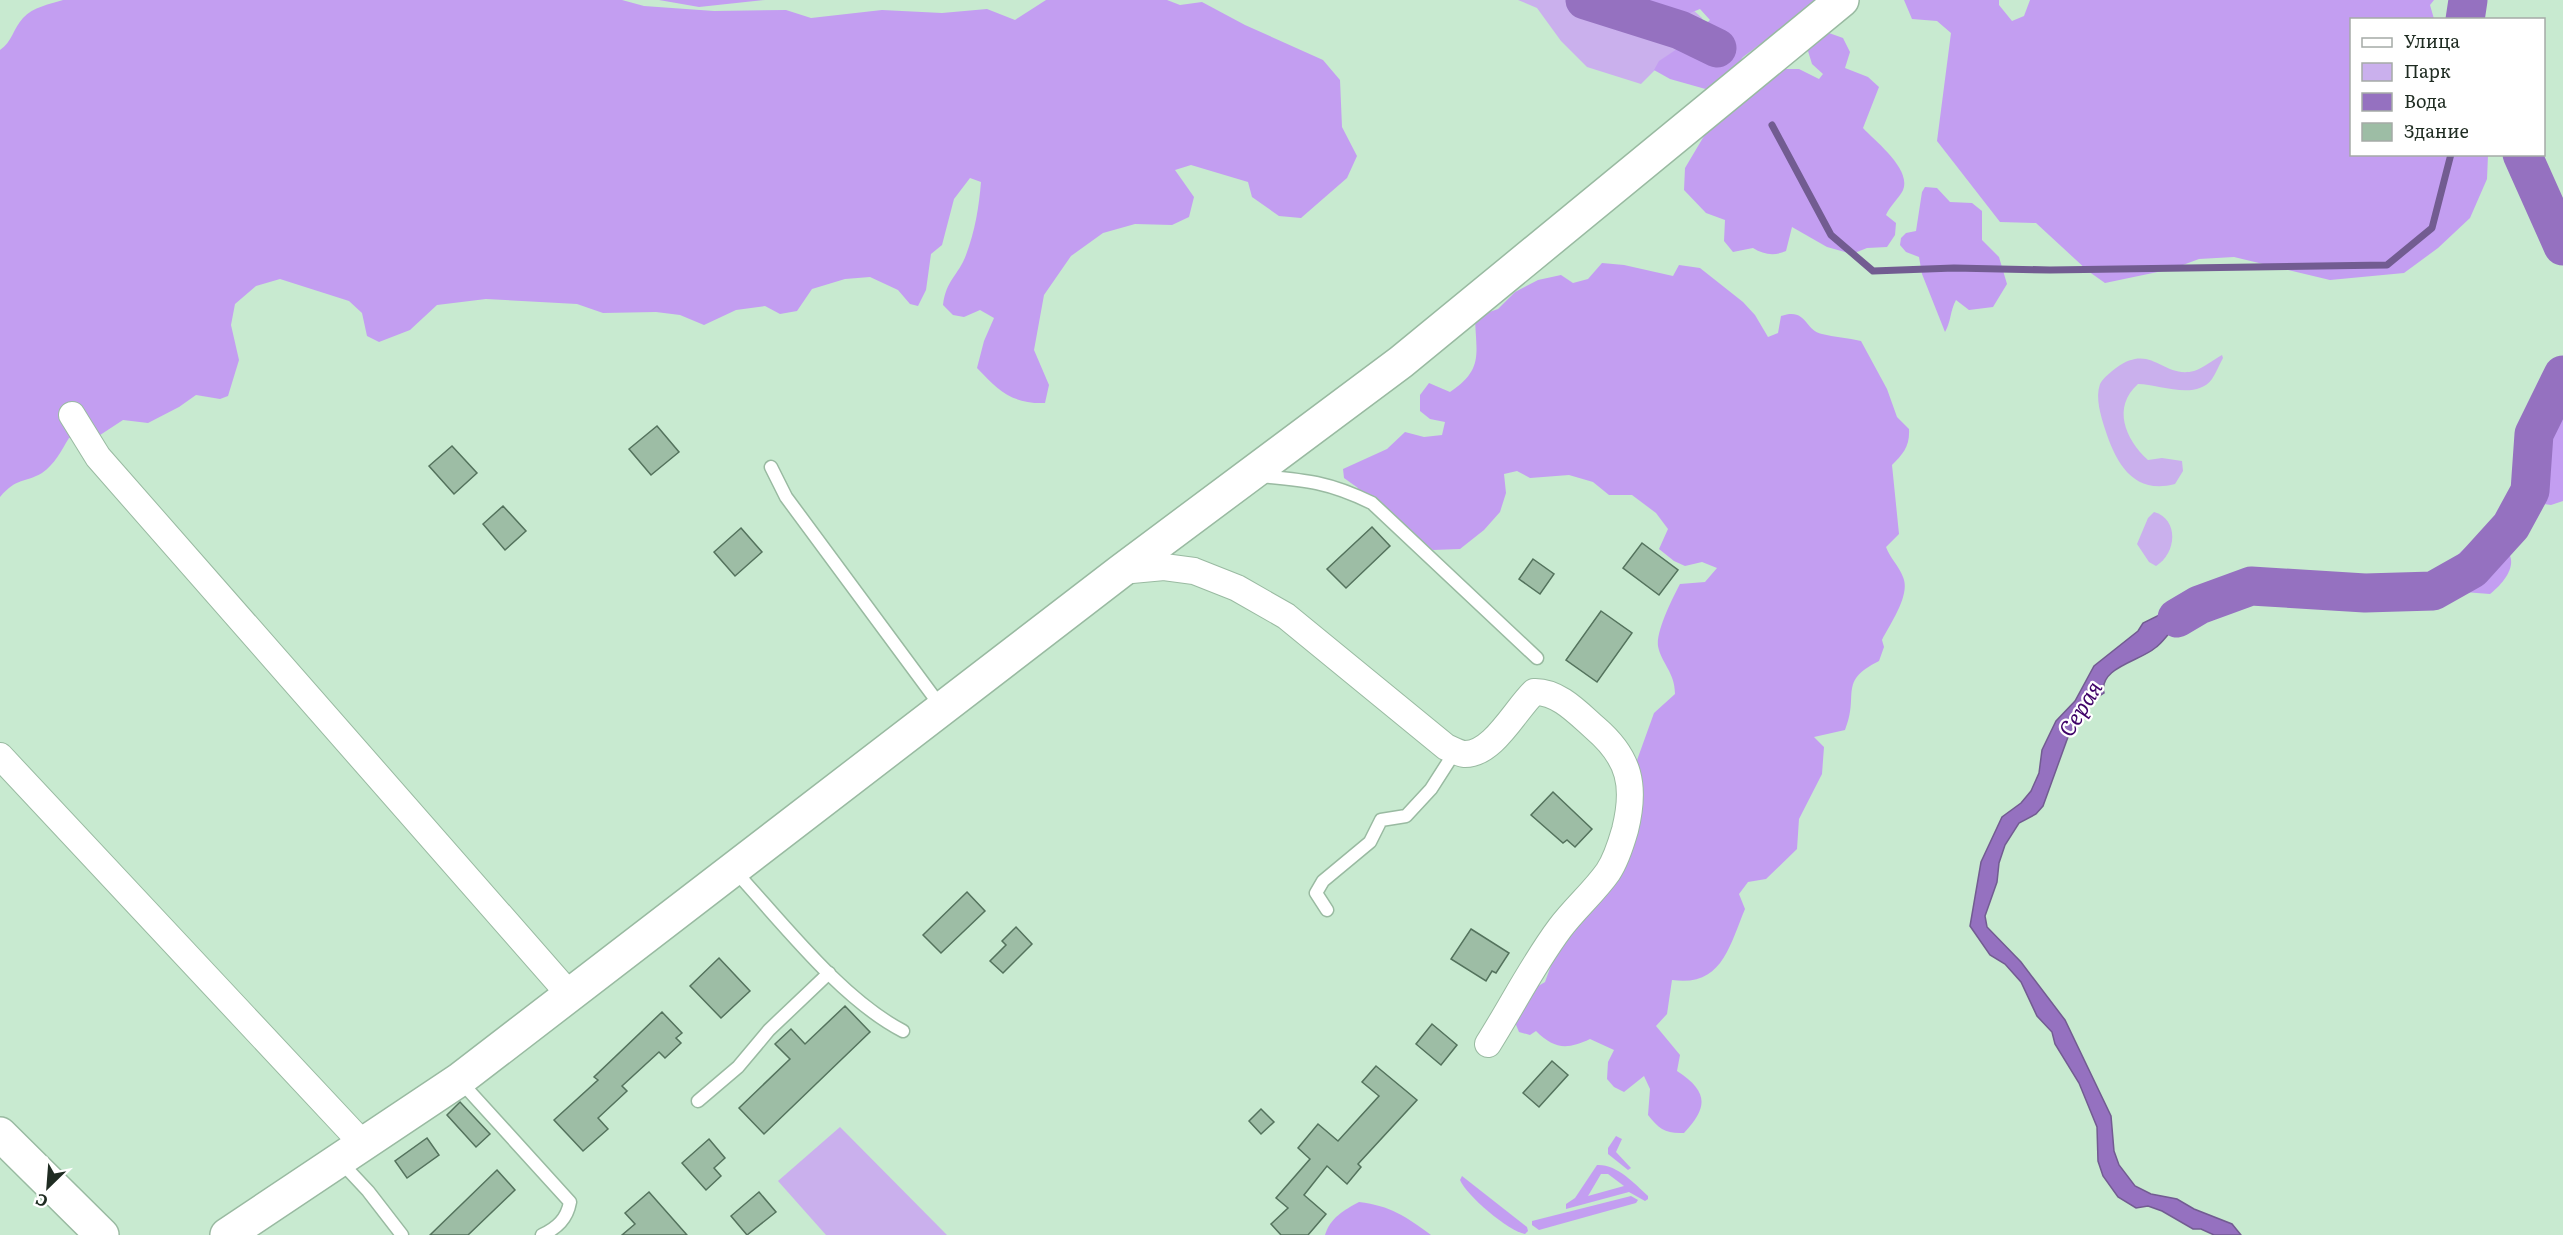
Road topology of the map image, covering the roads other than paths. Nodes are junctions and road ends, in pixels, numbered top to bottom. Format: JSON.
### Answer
{"nodes":[{"id":1,"x":1842,"y":0,"type":"edge"},
{"id":2,"x":72,"y":415,"type":"dead end"},
{"id":3,"x":771,"y":467,"type":"dead end"},
{"id":4,"x":1251,"y":475,"type":"junction"},
{"id":5,"x":1121,"y":571,"type":"junction"},
{"id":6,"x":1537,"y":658,"type":"dead end"},
{"id":7,"x":943,"y":709,"type":"junction"},
{"id":8,"x":1455,"y":750,"type":"junction"},
{"id":9,"x":0,"y":756,"type":"edge"},
{"id":10,"x":734,"y":870,"type":"junction"},
{"id":11,"x":1327,"y":910,"type":"dead end"},
{"id":12,"x":829,"y":972,"type":"junction"},
{"id":13,"x":570,"y":995,"type":"junction"},
{"id":14,"x":903,"y":1030,"type":"dead end"},
{"id":15,"x":1488,"y":1044,"type":"dead end"},
{"id":16,"x":459,"y":1080,"type":"junction"},
{"id":17,"x":698,"y":1101,"type":"dead end"},
{"id":18,"x":0,"y":1134,"type":"edge"},
{"id":19,"x":351,"y":1152,"type":"junction"},
{"id":20,"x":102,"y":1235,"type":"edge"},
{"id":21,"x":227,"y":1235,"type":"edge"},
{"id":22,"x":402,"y":1235,"type":"edge"},
{"id":23,"x":542,"y":1235,"type":"edge"}],
"edges":[{"from":1,"to":4,"type":"street"},
{"from":2,"to":13,"type":"street"},
{"from":3,"to":7,"type":"lane"},
{"from":4,"to":5,"type":"street"},
{"from":4,"to":6,"type":"lane"},
{"from":5,"to":7,"type":"street"},
{"from":5,"to":8,"type":"street"},
{"from":7,"to":10,"type":"street"},
{"from":8,"to":11,"type":"lane"},
{"from":8,"to":15,"type":"street"},
{"from":9,"to":19,"type":"street"},
{"from":10,"to":12,"type":"lane"},
{"from":10,"to":13,"type":"street"},
{"from":12,"to":14,"type":"lane"},
{"from":12,"to":17,"type":"lane"},
{"from":13,"to":16,"type":"street"},
{"from":16,"to":19,"type":"street"},
{"from":16,"to":23,"type":"lane"},
{"from":18,"to":20,"type":"street"},
{"from":19,"to":21,"type":"street"},
{"from":19,"to":22,"type":"lane"}]}
